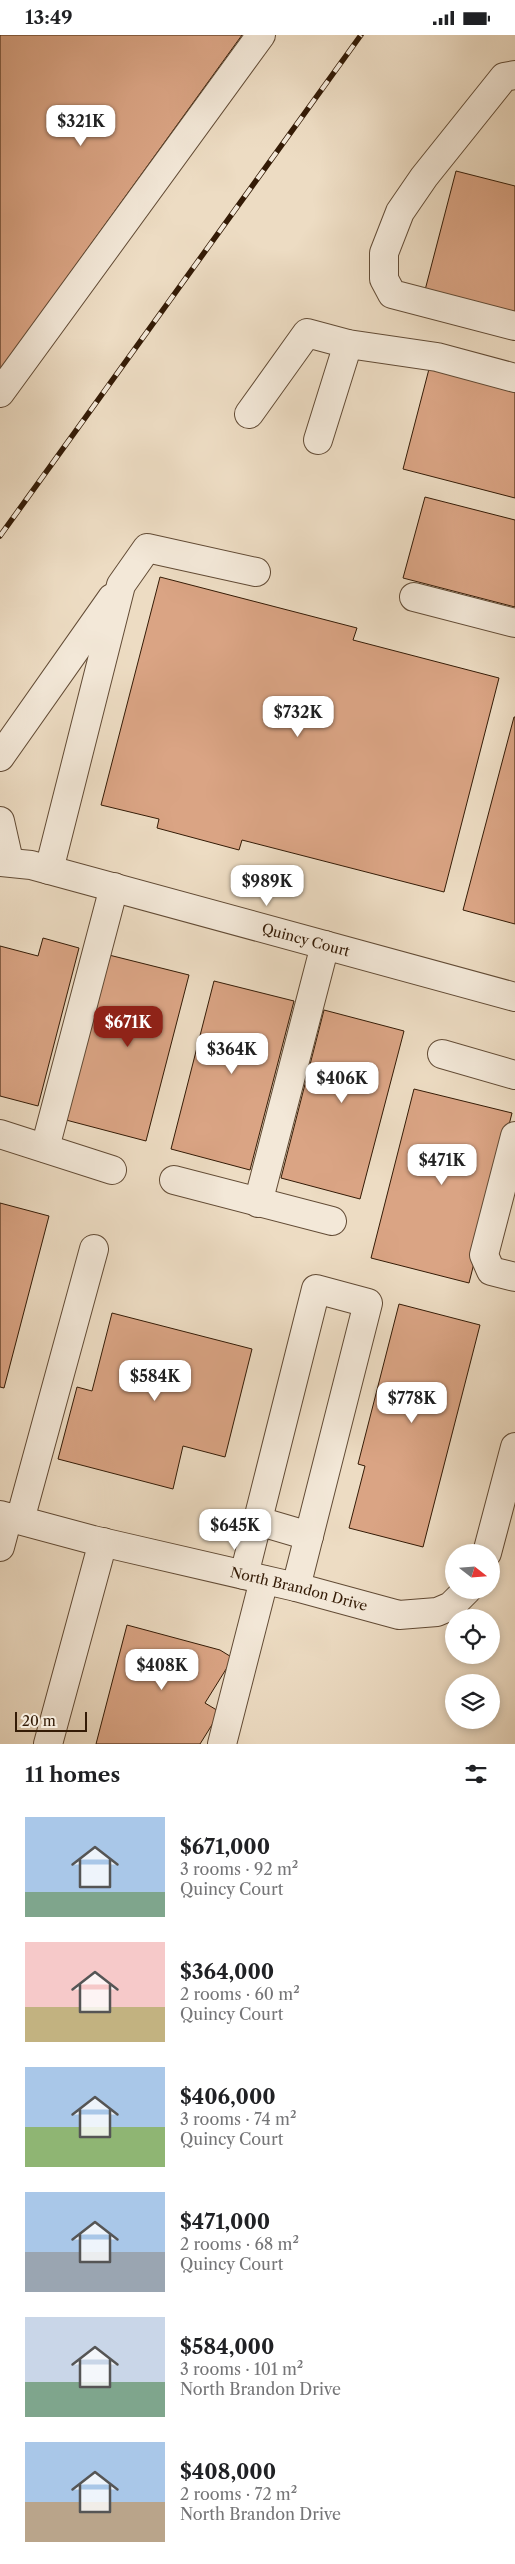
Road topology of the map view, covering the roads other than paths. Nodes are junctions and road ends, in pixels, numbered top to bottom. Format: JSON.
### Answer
{"nodes":[{"id":1,"x":261,"y":35,"type":"edge"},
{"id":2,"x":515,"y":75,"type":"edge"},
{"id":3,"x":515,"y":326,"type":"edge"},
{"id":4,"x":348,"y":344,"type":"junction"},
{"id":5,"x":515,"y":378,"type":"edge"},
{"id":6,"x":0,"y":393,"type":"edge"},
{"id":7,"x":249,"y":413,"type":"dead end"},
{"id":8,"x":318,"y":440,"type":"dead end"},
{"id":9,"x":256,"y":572,"type":"dead end"},
{"id":10,"x":121,"y":585,"type":"junction"},
{"id":11,"x":414,"y":597,"type":"dead end"},
{"id":12,"x":515,"y":623,"type":"edge"},
{"id":13,"x":0,"y":757,"type":"edge"},
{"id":14,"x":0,"y":821,"type":"edge"},
{"id":15,"x":4,"y":861,"type":"edge"},
{"id":16,"x":49,"y":870,"type":"junction"},
{"id":17,"x":114,"y":887,"type":"junction"},
{"id":18,"x":325,"y":945,"type":"junction"},
{"id":19,"x":515,"y":997,"type":"edge"},
{"id":20,"x":442,"y":1054,"type":"dead end"},
{"id":21,"x":515,"y":1075,"type":"edge"},
{"id":22,"x":0,"y":1134,"type":"edge"},
{"id":23,"x":515,"y":1135,"type":"edge"},
{"id":24,"x":45,"y":1148,"type":"junction"},
{"id":25,"x":112,"y":1170,"type":"dead end"},
{"id":26,"x":174,"y":1180,"type":"dead end"},
{"id":27,"x":258,"y":1203,"type":"junction"},
{"id":28,"x":332,"y":1221,"type":"dead end"},
{"id":29,"x":94,"y":1249,"type":"dead end"},
{"id":30,"x":515,"y":1277,"type":"edge"},
{"id":31,"x":515,"y":1447,"type":"edge"},
{"id":32,"x":9,"y":1517,"type":"edge"},
{"id":33,"x":258,"y":1521,"type":"junction"},
{"id":34,"x":309,"y":1536,"type":"junction"},
{"id":35,"x":103,"y":1542,"type":"junction"},
{"id":36,"x":489,"y":1544,"type":"edge"},
{"id":37,"x":0,"y":1547,"type":"edge"},
{"id":38,"x":254,"y":1577,"type":"junction"},
{"id":39,"x":296,"y":1587,"type":"junction"},
{"id":40,"x":458,"y":1599,"type":"edge"},
{"id":41,"x":48,"y":1744,"type":"edge"},
{"id":42,"x":222,"y":1744,"type":"edge"}],
"edges":[{"from":1,"to":6,"type":"street"},
{"from":2,"to":3,"type":"street"},
{"from":4,"to":5,"type":"street"},
{"from":4,"to":7,"type":"street"},
{"from":4,"to":8,"type":"street"},
{"from":9,"to":10,"type":"street"},
{"from":10,"to":13,"type":"street"},
{"from":10,"to":16,"type":"street"},
{"from":11,"to":12,"type":"street"},
{"from":14,"to":15,"type":"street"},
{"from":15,"to":16,"type":"street","name":"Quincy Court"},
{"from":16,"to":17,"type":"street","name":"Quincy Court"},
{"from":17,"to":18,"type":"street","name":"Quincy Court"},
{"from":17,"to":24,"type":"street"},
{"from":18,"to":19,"type":"street","name":"Quincy Court"},
{"from":18,"to":27,"type":"street"},
{"from":20,"to":21,"type":"street"},
{"from":22,"to":24,"type":"street"},
{"from":23,"to":30,"type":"street"},
{"from":24,"to":25,"type":"street"},
{"from":26,"to":27,"type":"street"},
{"from":27,"to":28,"type":"street"},
{"from":29,"to":32,"type":"street"},
{"from":31,"to":36,"type":"street"},
{"from":32,"to":35,"type":"street","name":"North Brandon Drive"},
{"from":32,"to":37,"type":"street"},
{"from":33,"to":34,"type":"street"},
{"from":33,"to":34,"type":"street"},
{"from":33,"to":38,"type":"street"},
{"from":34,"to":39,"type":"street"},
{"from":35,"to":38,"type":"street","name":"North Brandon Drive"},
{"from":35,"to":41,"type":"street"},
{"from":38,"to":39,"type":"street","name":"North Brandon Drive"},
{"from":38,"to":42,"type":"street"},
{"from":39,"to":40,"type":"street","name":"North Brandon Drive"}]}
